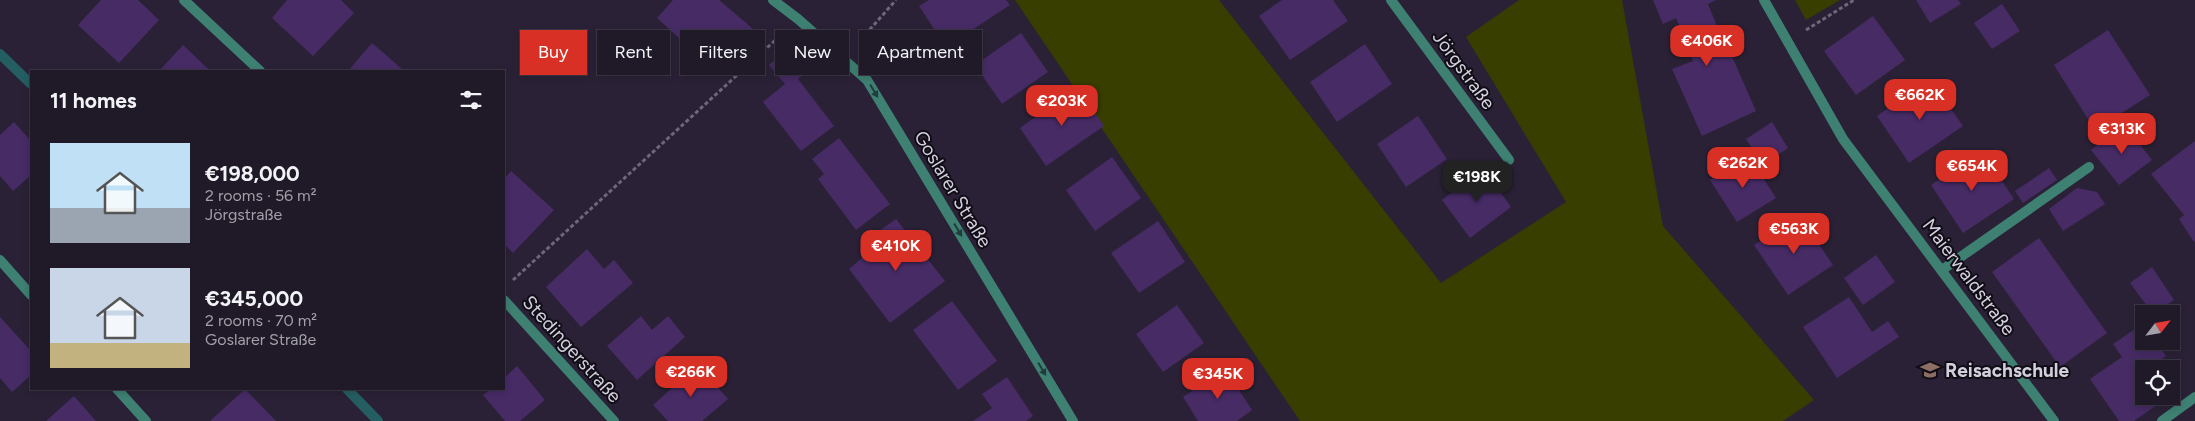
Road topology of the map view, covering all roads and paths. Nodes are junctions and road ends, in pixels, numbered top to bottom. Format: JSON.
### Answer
{"nodes":[{"id":1,"x":184,"y":0,"type":"edge"},
{"id":2,"x":773,"y":0,"type":"edge"},
{"id":3,"x":896,"y":0,"type":"edge"},
{"id":4,"x":1391,"y":0,"type":"edge"},
{"id":5,"x":1764,"y":0,"type":"edge"},
{"id":6,"x":1854,"y":0,"type":"edge"},
{"id":7,"x":1829,"y":16,"type":"dead end"},
{"id":8,"x":798,"y":19,"type":"junction"},
{"id":9,"x":869,"y":30,"type":"edge"},
{"id":10,"x":259,"y":70,"type":"edge"},
{"id":11,"x":1509,"y":160,"type":"dead end"},
{"id":12,"x":2089,"y":167,"type":"dead end"},
{"id":13,"x":0,"y":260,"type":"edge"},
{"id":14,"x":1942,"y":270,"type":"junction"},
{"id":15,"x":509,"y":284,"type":"dead end"},
{"id":16,"x":30,"y":293,"type":"edge"},
{"id":17,"x":505,"y":301,"type":"edge"},
{"id":18,"x":118,"y":390,"type":"edge"},
{"id":19,"x":2195,"y":397,"type":"edge"},
{"id":20,"x":146,"y":421,"type":"edge"},
{"id":21,"x":614,"y":421,"type":"edge"},
{"id":22,"x":1073,"y":421,"type":"edge"},
{"id":23,"x":2054,"y":421,"type":"edge"},
{"id":24,"x":2162,"y":421,"type":"edge"}],
"edges":[{"from":1,"to":10,"type":"street"},
{"from":2,"to":8,"type":"street","name":"Goslarer Straße"},
{"from":3,"to":9,"type":"path"},
{"from":4,"to":11,"type":"street","name":"Jörgstraße"},
{"from":5,"to":14,"type":"street","name":"Maierwaldstraße"},
{"from":6,"to":7,"type":"path"},
{"from":8,"to":15,"type":"path"},
{"from":8,"to":22,"type":"street","name":"Goslarer Straße","one_way":true},
{"from":12,"to":14,"type":"street"},
{"from":13,"to":16,"type":"street"},
{"from":14,"to":23,"type":"street","name":"Maierwaldstraße"},
{"from":17,"to":21,"type":"street","name":"Stedingerstraße"},
{"from":18,"to":20,"type":"street"},
{"from":19,"to":24,"type":"street"}]}
